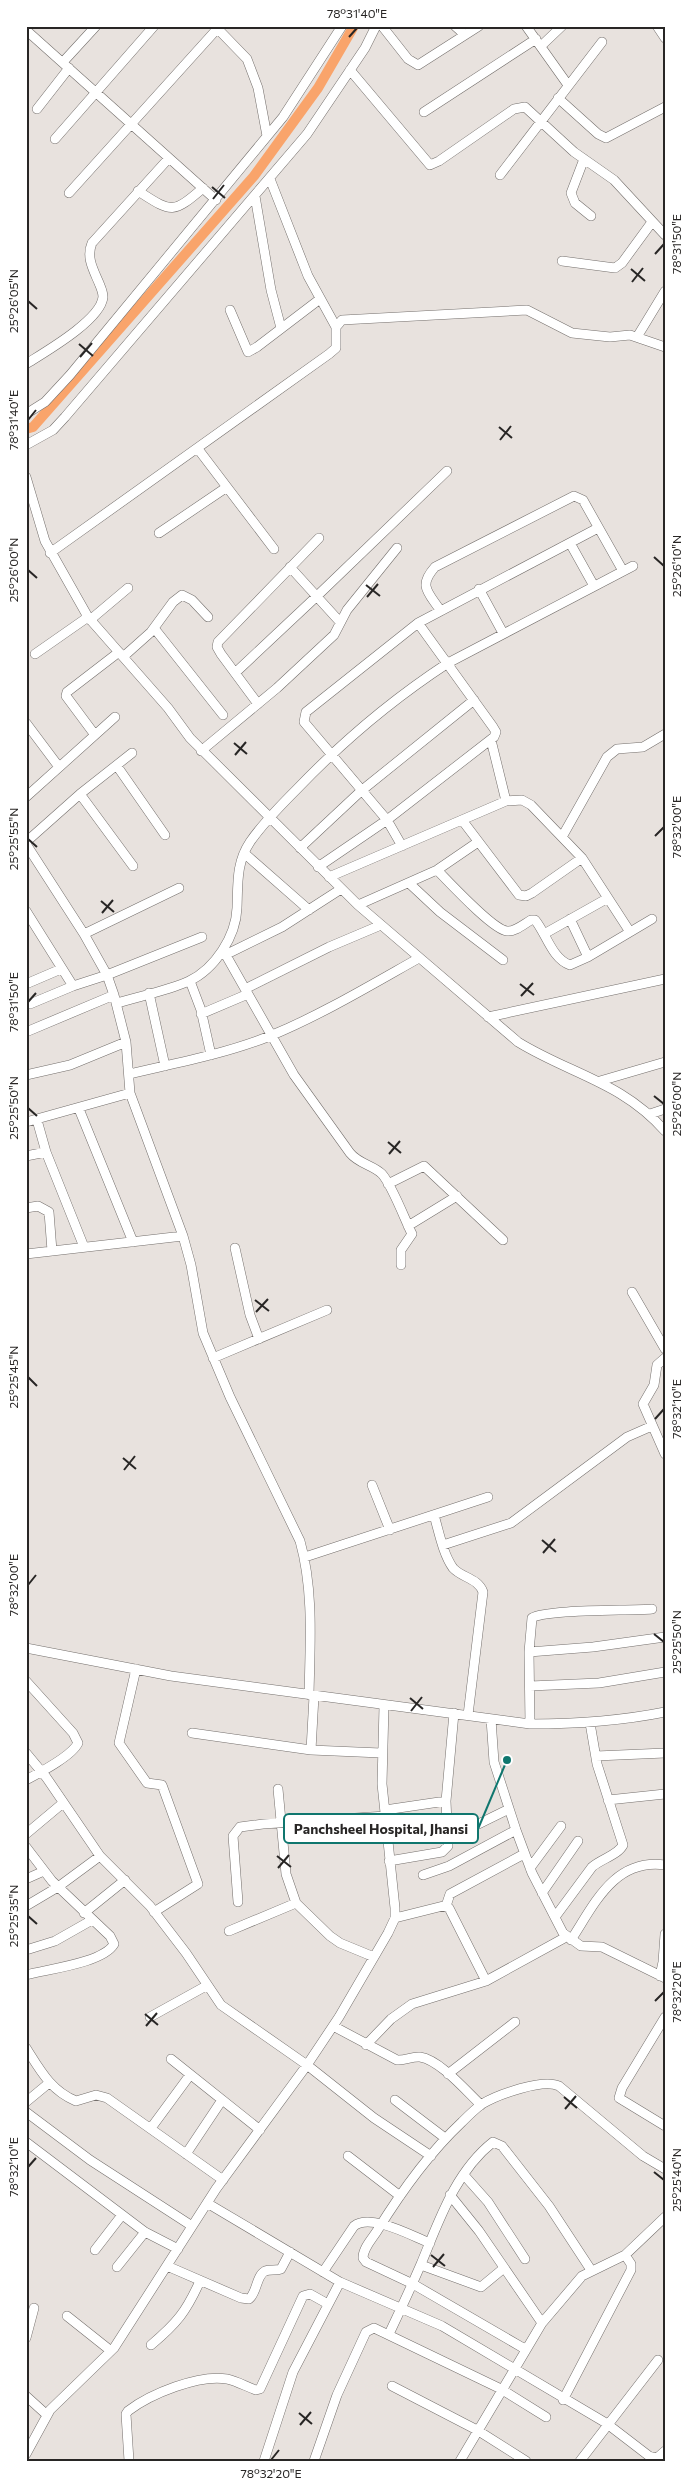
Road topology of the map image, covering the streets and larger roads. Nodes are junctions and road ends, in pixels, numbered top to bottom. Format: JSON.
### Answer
{"nodes":[{"id":1,"x":96,"y":26,"type":"edge"},
{"id":2,"x":154,"y":26,"type":"edge"},
{"id":3,"x":342,"y":26,"type":"edge"},
{"id":4,"x":376,"y":26,"type":"edge"},
{"id":5,"x":382,"y":26,"type":"edge"},
{"id":6,"x":455,"y":26,"type":"edge"},
{"id":7,"x":479,"y":26,"type":"edge"},
{"id":8,"x":526,"y":26,"type":"edge"},
{"id":9,"x":562,"y":26,"type":"edge"},
{"id":10,"x":657,"y":26,"type":"edge"},
{"id":11,"x":216,"y":28,"type":"edge"},
{"id":12,"x":26,"y":30,"type":"edge"},
{"id":13,"x":466,"y":35,"type":"junction"},
{"id":14,"x":665,"y":38,"type":"edge"},
{"id":15,"x":538,"y":42,"type":"junction"},
{"id":16,"x":602,"y":42,"type":"dead end"},
{"id":17,"x":66,"y":65,"type":"junction"},
{"id":18,"x":350,"y":70,"type":"junction"},
{"id":19,"x":568,"y":85,"type":"junction"},
{"id":20,"x":95,"y":91,"type":"junction"},
{"id":21,"x":558,"y":98,"type":"junction"},
{"id":22,"x":665,"y":107,"type":"edge"},
{"id":23,"x":37,"y":108,"type":"dead end"},
{"id":24,"x":424,"y":112,"type":"dead end"},
{"id":25,"x":541,"y":120,"type":"junction"},
{"id":26,"x":131,"y":123,"type":"junction"},
{"id":27,"x":267,"y":136,"type":"junction"},
{"id":28,"x":54,"y":139,"type":"dead end"},
{"id":29,"x":169,"y":158,"type":"junction"},
{"id":30,"x":584,"y":159,"type":"junction"},
{"id":31,"x":500,"y":175,"type":"dead end"},
{"id":32,"x":270,"y":179,"type":"junction"},
{"id":33,"x":203,"y":188,"type":"junction"},
{"id":34,"x":138,"y":191,"type":"junction"},
{"id":35,"x":70,"y":193,"type":"dead end"},
{"id":36,"x":256,"y":196,"type":"junction"},
{"id":37,"x":216,"y":200,"type":"junction"},
{"id":38,"x":591,"y":216,"type":"dead end"},
{"id":39,"x":652,"y":222,"type":"junction"},
{"id":40,"x":665,"y":235,"type":"edge"},
{"id":41,"x":562,"y":261,"type":"dead end"},
{"id":42,"x":665,"y":291,"type":"edge"},
{"id":43,"x":320,"y":299,"type":"junction"},
{"id":44,"x":230,"y":310,"type":"dead end"},
{"id":45,"x":336,"y":327,"type":"junction"},
{"id":46,"x":281,"y":328,"type":"junction"},
{"id":47,"x":637,"y":337,"type":"junction"},
{"id":48,"x":665,"y":347,"type":"edge"},
{"id":49,"x":26,"y":364,"type":"edge"},
{"id":50,"x":26,"y":414,"type":"edge"},
{"id":51,"x":26,"y":445,"type":"edge"},
{"id":52,"x":198,"y":449,"type":"junction"},
{"id":53,"x":447,"y":471,"type":"dead end"},
{"id":54,"x":26,"y":477,"type":"edge"},
{"id":55,"x":227,"y":487,"type":"junction"},
{"id":56,"x":598,"y":528,"type":"junction"},
{"id":57,"x":159,"y":533,"type":"dead end"},
{"id":58,"x":319,"y":538,"type":"dead end"},
{"id":59,"x":570,"y":543,"type":"junction"},
{"id":60,"x":397,"y":548,"type":"dead end"},
{"id":61,"x":274,"y":549,"type":"dead end"},
{"id":62,"x":50,"y":553,"type":"junction"},
{"id":63,"x":290,"y":566,"type":"junction"},
{"id":64,"x":633,"y":566,"type":"dead end"},
{"id":65,"x":623,"y":571,"type":"junction"},
{"id":66,"x":594,"y":586,"type":"junction"},
{"id":67,"x":128,"y":588,"type":"dead end"},
{"id":68,"x":479,"y":589,"type":"junction"},
{"id":69,"x":318,"y":596,"type":"junction"},
{"id":70,"x":440,"y":610,"type":"junction"},
{"id":71,"x":208,"y":617,"type":"dead end"},
{"id":72,"x":89,"y":618,"type":"junction"},
{"id":73,"x":340,"y":622,"type":"junction"},
{"id":74,"x":418,"y":623,"type":"junction"},
{"id":75,"x":154,"y":628,"type":"junction"},
{"id":76,"x":503,"y":633,"type":"junction"},
{"id":77,"x":35,"y":654,"type":"dead end"},
{"id":78,"x":121,"y":654,"type":"junction"},
{"id":79,"x":448,"y":662,"type":"junction"},
{"id":80,"x":234,"y":673,"type":"junction"},
{"id":81,"x":474,"y":700,"type":"junction"},
{"id":82,"x":258,"y":704,"type":"junction"},
{"id":83,"x":223,"y":715,"type":"dead end"},
{"id":84,"x":115,"y":717,"type":"dead end"},
{"id":85,"x":26,"y":724,"type":"edge"},
{"id":86,"x":665,"y":734,"type":"edge"},
{"id":87,"x":95,"y":735,"type":"junction"},
{"id":88,"x":491,"y":740,"type":"junction"},
{"id":89,"x":201,"y":751,"type":"junction"},
{"id":90,"x":132,"y":753,"type":"dead end"},
{"id":91,"x":331,"y":754,"type":"junction"},
{"id":92,"x":116,"y":766,"type":"junction"},
{"id":93,"x":59,"y":767,"type":"junction"},
{"id":94,"x":362,"y":790,"type":"junction"},
{"id":95,"x":80,"y":794,"type":"junction"},
{"id":96,"x":26,"y":796,"type":"edge"},
{"id":97,"x":506,"y":801,"type":"junction"},
{"id":98,"x":271,"y":818,"type":"junction"},
{"id":99,"x":387,"y":820,"type":"junction"},
{"id":100,"x":462,"y":820,"type":"junction"},
{"id":101,"x":165,"y":835,"type":"dead end"},
{"id":102,"x":562,"y":837,"type":"junction"},
{"id":103,"x":478,"y":842,"type":"junction"},
{"id":104,"x":26,"y":843,"type":"edge"},
{"id":105,"x":402,"y":846,"type":"junction"},
{"id":106,"x":300,"y":848,"type":"junction"},
{"id":107,"x":244,"y":852,"type":"junction"},
{"id":108,"x":582,"y":858,"type":"junction"},
{"id":109,"x":133,"y":866,"type":"dead end"},
{"id":110,"x":318,"y":867,"type":"junction"},
{"id":111,"x":437,"y":870,"type":"junction"},
{"id":112,"x":329,"y":877,"type":"junction"},
{"id":113,"x":410,"y":884,"type":"junction"},
{"id":114,"x":179,"y":888,"type":"dead end"},
{"id":115,"x":341,"y":889,"type":"junction"},
{"id":116,"x":608,"y":898,"type":"junction"},
{"id":117,"x":358,"y":905,"type":"junction"},
{"id":118,"x":309,"y":910,"type":"junction"},
{"id":119,"x":27,"y":914,"type":"edge"},
{"id":120,"x":570,"y":919,"type":"junction"},
{"id":121,"x":652,"y":919,"type":"dead end"},
{"id":122,"x":381,"y":925,"type":"junction"},
{"id":123,"x":630,"y":932,"type":"junction"},
{"id":124,"x":84,"y":934,"type":"junction"},
{"id":125,"x":544,"y":934,"type":"junction"},
{"id":126,"x":202,"y":936,"type":"dead end"},
{"id":127,"x":224,"y":952,"type":"junction"},
{"id":128,"x":588,"y":957,"type":"junction"},
{"id":129,"x":419,"y":958,"type":"junction"},
{"id":130,"x":503,"y":960,"type":"dead end"},
{"id":131,"x":61,"y":968,"type":"junction"},
{"id":132,"x":107,"y":976,"type":"junction"},
{"id":133,"x":665,"y":978,"type":"edge"},
{"id":134,"x":190,"y":981,"type":"junction"},
{"id":135,"x":26,"y":984,"type":"edge"},
{"id":136,"x":73,"y":986,"type":"junction"},
{"id":137,"x":246,"y":992,"type":"junction"},
{"id":138,"x":149,"y":993,"type":"junction"},
{"id":139,"x":116,"y":999,"type":"junction"},
{"id":140,"x":30,"y":1004,"type":"dead end"},
{"id":141,"x":201,"y":1014,"type":"junction"},
{"id":142,"x":488,"y":1017,"type":"junction"},
{"id":143,"x":26,"y":1032,"type":"edge"},
{"id":144,"x":270,"y":1036,"type":"junction"},
{"id":145,"x":126,"y":1042,"type":"junction"},
{"id":146,"x":211,"y":1055,"type":"junction"},
{"id":147,"x":665,"y":1062,"type":"edge"},
{"id":148,"x":165,"y":1066,"type":"junction"},
{"id":149,"x":129,"y":1074,"type":"junction"},
{"id":150,"x":26,"y":1075,"type":"edge"},
{"id":151,"x":600,"y":1081,"type":"junction"},
{"id":152,"x":130,"y":1093,"type":"junction"},
{"id":153,"x":79,"y":1109,"type":"junction"},
{"id":154,"x":665,"y":1109,"type":"edge"},
{"id":155,"x":650,"y":1114,"type":"junction"},
{"id":156,"x":37,"y":1120,"type":"junction"},
{"id":157,"x":26,"y":1122,"type":"edge"},
{"id":158,"x":665,"y":1131,"type":"edge"},
{"id":159,"x":46,"y":1152,"type":"junction"},
{"id":160,"x":26,"y":1156,"type":"edge"},
{"id":161,"x":388,"y":1184,"type":"junction"},
{"id":162,"x":457,"y":1196,"type":"junction"},
{"id":163,"x":26,"y":1208,"type":"edge"},
{"id":164,"x":408,"y":1226,"type":"junction"},
{"id":165,"x":182,"y":1236,"type":"junction"},
{"id":166,"x":503,"y":1240,"type":"dead end"},
{"id":167,"x":133,"y":1242,"type":"junction"},
{"id":168,"x":84,"y":1247,"type":"junction"},
{"id":169,"x":235,"y":1248,"type":"dead end"},
{"id":170,"x":52,"y":1251,"type":"junction"},
{"id":171,"x":26,"y":1254,"type":"edge"},
{"id":172,"x":401,"y":1265,"type":"dead end"},
{"id":173,"x":632,"y":1292,"type":"dead end"},
{"id":174,"x":327,"y":1310,"type":"dead end"},
{"id":175,"x":259,"y":1339,"type":"junction"},
{"id":176,"x":665,"y":1349,"type":"edge"},
{"id":177,"x":213,"y":1358,"type":"junction"},
{"id":178,"x":665,"y":1358,"type":"edge"},
{"id":179,"x":652,"y":1426,"type":"junction"},
{"id":180,"x":665,"y":1454,"type":"edge"},
{"id":181,"x":372,"y":1484,"type":"dead end"},
{"id":182,"x":488,"y":1497,"type":"dead end"},
{"id":183,"x":434,"y":1516,"type":"junction"},
{"id":184,"x":390,"y":1530,"type":"junction"},
{"id":185,"x":443,"y":1545,"type":"junction"},
{"id":186,"x":305,"y":1557,"type":"junction"},
{"id":187,"x":652,"y":1609,"type":"dead end"},
{"id":188,"x":665,"y":1637,"type":"edge"},
{"id":189,"x":26,"y":1648,"type":"edge"},
{"id":190,"x":529,"y":1652,"type":"junction"},
{"id":191,"x":136,"y":1669,"type":"junction"},
{"id":192,"x":665,"y":1672,"type":"edge"},
{"id":193,"x":26,"y":1681,"type":"edge"},
{"id":194,"x":530,"y":1686,"type":"junction"},
{"id":195,"x":312,"y":1696,"type":"junction"},
{"id":196,"x":384,"y":1706,"type":"junction"},
{"id":197,"x":665,"y":1712,"type":"edge"},
{"id":198,"x":454,"y":1713,"type":"junction"},
{"id":199,"x":468,"y":1715,"type":"junction"},
{"id":200,"x":491,"y":1719,"type":"junction"},
{"id":201,"x":590,"y":1723,"type":"junction"},
{"id":202,"x":530,"y":1724,"type":"junction"},
{"id":203,"x":192,"y":1733,"type":"dead end"},
{"id":204,"x":311,"y":1750,"type":"junction"},
{"id":205,"x":26,"y":1752,"type":"edge"},
{"id":206,"x":665,"y":1752,"type":"edge"},
{"id":207,"x":381,"y":1753,"type":"junction"},
{"id":208,"x":596,"y":1756,"type":"junction"},
{"id":209,"x":42,"y":1772,"type":"junction"},
{"id":210,"x":26,"y":1780,"type":"edge"},
{"id":211,"x":278,"y":1789,"type":"dead end"},
{"id":212,"x":665,"y":1794,"type":"edge"},
{"id":213,"x":608,"y":1800,"type":"junction"},
{"id":214,"x":446,"y":1802,"type":"junction"},
{"id":215,"x":63,"y":1803,"type":"junction"},
{"id":216,"x":509,"y":1809,"type":"junction"},
{"id":217,"x":385,"y":1813,"type":"junction"},
{"id":218,"x":282,"y":1822,"type":"junction"},
{"id":219,"x":561,"y":1826,"type":"dead end"},
{"id":220,"x":516,"y":1830,"type":"junction"},
{"id":221,"x":26,"y":1834,"type":"edge"},
{"id":222,"x":448,"y":1839,"type":"junction"},
{"id":223,"x":578,"y":1841,"type":"dead end"},
{"id":224,"x":26,"y":1847,"type":"edge"},
{"id":225,"x":524,"y":1854,"type":"junction"},
{"id":226,"x":100,"y":1856,"type":"junction"},
{"id":227,"x":390,"y":1861,"type":"junction"},
{"id":228,"x":665,"y":1865,"type":"edge"},
{"id":229,"x":530,"y":1868,"type":"junction"},
{"id":230,"x":44,"y":1871,"type":"junction"},
{"id":231,"x":423,"y":1875,"type":"dead end"},
{"id":232,"x":26,"y":1879,"type":"edge"},
{"id":233,"x":125,"y":1880,"type":"junction"},
{"id":234,"x":58,"y":1887,"type":"junction"},
{"id":235,"x":542,"y":1893,"type":"junction"},
{"id":236,"x":238,"y":1902,"type":"dead end"},
{"id":237,"x":296,"y":1903,"type":"junction"},
{"id":238,"x":26,"y":1906,"type":"edge"},
{"id":239,"x":446,"y":1906,"type":"junction"},
{"id":240,"x":84,"y":1912,"type":"junction"},
{"id":241,"x":154,"y":1912,"type":"junction"},
{"id":242,"x":555,"y":1917,"type":"junction"},
{"id":243,"x":395,"y":1918,"type":"junction"},
{"id":244,"x":92,"y":1920,"type":"junction"},
{"id":245,"x":229,"y":1931,"type":"dead end"},
{"id":246,"x":665,"y":1934,"type":"edge"},
{"id":247,"x":568,"y":1938,"type":"junction"},
{"id":248,"x":26,"y":1950,"type":"edge"},
{"id":249,"x":374,"y":1957,"type":"junction"},
{"id":250,"x":26,"y":1975,"type":"edge"},
{"id":251,"x":662,"y":1977,"type":"edge"},
{"id":252,"x":486,"y":1981,"type":"junction"},
{"id":253,"x":206,"y":1986,"type":"junction"},
{"id":254,"x":150,"y":2017,"type":"dead end"},
{"id":255,"x":665,"y":2017,"type":"edge"},
{"id":256,"x":515,"y":2022,"type":"dead end"},
{"id":257,"x":333,"y":2026,"type":"junction"},
{"id":258,"x":366,"y":2045,"type":"junction"},
{"id":259,"x":26,"y":2048,"type":"edge"},
{"id":260,"x":171,"y":2059,"type":"dead end"},
{"id":261,"x":307,"y":2065,"type":"junction"},
{"id":262,"x":190,"y":2074,"type":"junction"},
{"id":263,"x":448,"y":2074,"type":"junction"},
{"id":264,"x":49,"y":2084,"type":"junction"},
{"id":265,"x":222,"y":2100,"type":"junction"},
{"id":266,"x":395,"y":2100,"type":"dead end"},
{"id":267,"x":26,"y":2102,"type":"edge"},
{"id":268,"x":481,"y":2105,"type":"junction"},
{"id":269,"x":26,"y":2112,"type":"edge"},
{"id":270,"x":665,"y":2126,"type":"edge"},
{"id":271,"x":151,"y":2128,"type":"junction"},
{"id":272,"x":260,"y":2130,"type":"junction"},
{"id":273,"x":446,"y":2138,"type":"junction"},
{"id":274,"x":26,"y":2142,"type":"edge"},
{"id":275,"x":186,"y":2154,"type":"junction"},
{"id":276,"x":348,"y":2156,"type":"dead end"},
{"id":277,"x":431,"y":2156,"type":"junction"},
{"id":278,"x":665,"y":2169,"type":"edge"},
{"id":279,"x":464,"y":2175,"type":"junction"},
{"id":280,"x":223,"y":2180,"type":"junction"},
{"id":281,"x":450,"y":2195,"type":"junction"},
{"id":282,"x":400,"y":2196,"type":"junction"},
{"id":283,"x":207,"y":2203,"type":"junction"},
{"id":284,"x":122,"y":2215,"type":"junction"},
{"id":285,"x":665,"y":2217,"type":"edge"},
{"id":286,"x":382,"y":2223,"type":"junction"},
{"id":287,"x":192,"y":2226,"type":"junction"},
{"id":288,"x":145,"y":2232,"type":"junction"},
{"id":289,"x":430,"y":2243,"type":"junction"},
{"id":290,"x":178,"y":2249,"type":"junction"},
{"id":291,"x":95,"y":2250,"type":"dead end"},
{"id":292,"x":290,"y":2252,"type":"junction"},
{"id":293,"x":625,"y":2255,"type":"junction"},
{"id":294,"x":525,"y":2259,"type":"dead end"},
{"id":295,"x":421,"y":2265,"type":"junction"},
{"id":296,"x":167,"y":2266,"type":"junction"},
{"id":297,"x":117,"y":2267,"type":"dead end"},
{"id":298,"x":504,"y":2268,"type":"junction"},
{"id":299,"x":591,"y":2270,"type":"junction"},
{"id":300,"x":324,"y":2272,"type":"junction"},
{"id":301,"x":200,"y":2281,"type":"junction"},
{"id":302,"x":340,"y":2282,"type":"junction"},
{"id":303,"x":413,"y":2284,"type":"junction"},
{"id":304,"x":328,"y":2304,"type":"junction"},
{"id":305,"x":34,"y":2308,"type":"dead end"},
{"id":306,"x":401,"y":2308,"type":"junction"},
{"id":307,"x":67,"y":2316,"type":"dead end"},
{"id":308,"x":542,"y":2323,"type":"junction"},
{"id":309,"x":388,"y":2334,"type":"junction"},
{"id":310,"x":26,"y":2338,"type":"edge"},
{"id":311,"x":151,"y":2345,"type":"dead end"},
{"id":312,"x":525,"y":2348,"type":"junction"},
{"id":313,"x":111,"y":2351,"type":"junction"},
{"id":314,"x":658,"y":2360,"type":"dead end"},
{"id":315,"x":514,"y":2368,"type":"junction"},
{"id":316,"x":392,"y":2386,"type":"dead end"},
{"id":317,"x":501,"y":2389,"type":"junction"},
{"id":318,"x":26,"y":2396,"type":"edge"},
{"id":319,"x":563,"y":2400,"type":"junction"},
{"id":320,"x":47,"y":2415,"type":"junction"},
{"id":321,"x":546,"y":2417,"type":"dead end"},
{"id":322,"x":608,"y":2424,"type":"junction"},
{"id":323,"x":477,"y":2430,"type":"junction"},
{"id":324,"x":665,"y":2451,"type":"edge"},
{"id":325,"x":26,"y":2454,"type":"edge"},
{"id":326,"x":129,"y":2461,"type":"edge"},
{"id":327,"x":264,"y":2461,"type":"edge"},
{"id":328,"x":314,"y":2461,"type":"edge"},
{"id":329,"x":460,"y":2461,"type":"edge"},
{"id":330,"x":526,"y":2461,"type":"edge"},
{"id":331,"x":580,"y":2461,"type":"edge"}],
"edges":[{"from":1,"to":17,"type":"street"},
{"from":2,"to":20,"type":"street"},
{"from":3,"to":27,"type":"street"},
{"from":4,"to":18,"type":"street"},
{"from":5,"to":13,"type":"street"},
{"from":6,"to":13,"type":"street"},
{"from":7,"to":13,"type":"street"},
{"from":8,"to":15,"type":"street"},
{"from":9,"to":15,"type":"street"},
{"from":10,"to":14,"type":"street"},
{"from":11,"to":26,"type":"street"},
{"from":11,"to":27,"type":"street"},
{"from":12,"to":17,"type":"street"},
{"from":15,"to":19,"type":"street"},
{"from":15,"to":24,"type":"street"},
{"from":16,"to":19,"type":"street"},
{"from":17,"to":20,"type":"street"},
{"from":17,"to":23,"type":"street"},
{"from":18,"to":25,"type":"street"},
{"from":18,"to":32,"type":"street"},
{"from":19,"to":21,"type":"street"},
{"from":20,"to":26,"type":"street"},
{"from":20,"to":28,"type":"street"},
{"from":21,"to":22,"type":"street"},
{"from":21,"to":25,"type":"street"},
{"from":25,"to":30,"type":"street"},
{"from":25,"to":31,"type":"street"},
{"from":26,"to":29,"type":"street"},
{"from":26,"to":35,"type":"street"},
{"from":27,"to":37,"type":"street"},
{"from":29,"to":33,"type":"street"},
{"from":29,"to":34,"type":"street"},
{"from":30,"to":38,"type":"street"},
{"from":30,"to":39,"type":"street"},
{"from":32,"to":36,"type":"street"},
{"from":32,"to":43,"type":"street"},
{"from":33,"to":34,"type":"street"},
{"from":33,"to":37,"type":"street"},
{"from":34,"to":49,"type":"street"},
{"from":36,"to":46,"type":"street"},
{"from":36,"to":51,"type":"street"},
{"from":37,"to":50,"type":"street"},
{"from":39,"to":40,"type":"street"},
{"from":39,"to":41,"type":"street"},
{"from":42,"to":47,"type":"street"},
{"from":43,"to":45,"type":"street"},
{"from":43,"to":46,"type":"street"},
{"from":44,"to":46,"type":"street"},
{"from":45,"to":47,"type":"street"},
{"from":45,"to":52,"type":"street"},
{"from":47,"to":48,"type":"street"},
{"from":52,"to":55,"type":"street"},
{"from":52,"to":62,"type":"street"},
{"from":53,"to":69,"type":"street"},
{"from":54,"to":62,"type":"street"},
{"from":55,"to":57,"type":"street"},
{"from":55,"to":61,"type":"street"},
{"from":56,"to":59,"type":"street"},
{"from":56,"to":65,"type":"street"},
{"from":56,"to":70,"type":"street"},
{"from":58,"to":63,"type":"street"},
{"from":59,"to":66,"type":"street"},
{"from":59,"to":68,"type":"street"},
{"from":60,"to":73,"type":"street"},
{"from":62,"to":72,"type":"street"},
{"from":63,"to":69,"type":"street"},
{"from":63,"to":80,"type":"street"},
{"from":64,"to":65,"type":"street"},
{"from":65,"to":66,"type":"street"},
{"from":66,"to":76,"type":"street"},
{"from":67,"to":72,"type":"street"},
{"from":68,"to":70,"type":"street"},
{"from":68,"to":76,"type":"street"},
{"from":69,"to":73,"type":"street"},
{"from":69,"to":80,"type":"street"},
{"from":70,"to":74,"type":"street"},
{"from":71,"to":75,"type":"street"},
{"from":72,"to":77,"type":"street"},
{"from":72,"to":78,"type":"street"},
{"from":73,"to":82,"type":"street"},
{"from":74,"to":79,"type":"street"},
{"from":74,"to":91,"type":"street"},
{"from":75,"to":78,"type":"street"},
{"from":75,"to":83,"type":"street"},
{"from":76,"to":79,"type":"street"},
{"from":78,"to":87,"type":"street"},
{"from":78,"to":89,"type":"street"},
{"from":79,"to":81,"type":"street"},
{"from":79,"to":91,"type":"street"},
{"from":80,"to":82,"type":"street"},
{"from":81,"to":88,"type":"street"},
{"from":81,"to":94,"type":"street"},
{"from":82,"to":89,"type":"street"},
{"from":84,"to":87,"type":"street"},
{"from":85,"to":93,"type":"street"},
{"from":86,"to":102,"type":"street"},
{"from":87,"to":93,"type":"street"},
{"from":88,"to":97,"type":"street"},
{"from":88,"to":99,"type":"street"},
{"from":89,"to":98,"type":"street"},
{"from":90,"to":92,"type":"street"},
{"from":91,"to":94,"type":"street"},
{"from":91,"to":98,"type":"street"},
{"from":92,"to":95,"type":"street"},
{"from":92,"to":101,"type":"street"},
{"from":93,"to":96,"type":"street"},
{"from":94,"to":99,"type":"street"},
{"from":94,"to":106,"type":"street"},
{"from":95,"to":104,"type":"street"},
{"from":95,"to":109,"type":"street"},
{"from":97,"to":100,"type":"street"},
{"from":97,"to":102,"type":"street"},
{"from":98,"to":106,"type":"street"},
{"from":98,"to":107,"type":"street"},
{"from":99,"to":105,"type":"street"},
{"from":99,"to":110,"type":"street"},
{"from":100,"to":103,"type":"street"},
{"from":100,"to":105,"type":"street"},
{"from":102,"to":108,"type":"street"},
{"from":103,"to":108,"type":"street"},
{"from":103,"to":111,"type":"street"},
{"from":104,"to":124,"type":"street"},
{"from":105,"to":112,"type":"street"},
{"from":106,"to":110,"type":"street"},
{"from":107,"to":118,"type":"street"},
{"from":107,"to":127,"type":"street"},
{"from":108,"to":116,"type":"street"},
{"from":110,"to":112,"type":"street"},
{"from":111,"to":113,"type":"street"},
{"from":111,"to":125,"type":"street"},
{"from":112,"to":115,"type":"street"},
{"from":113,"to":117,"type":"street"},
{"from":113,"to":130,"type":"street"},
{"from":114,"to":124,"type":"street"},
{"from":115,"to":117,"type":"street"},
{"from":115,"to":118,"type":"street"},
{"from":116,"to":120,"type":"street"},
{"from":116,"to":123,"type":"street"},
{"from":117,"to":122,"type":"street"},
{"from":118,"to":127,"type":"street"},
{"from":119,"to":131,"type":"street"},
{"from":120,"to":125,"type":"street"},
{"from":120,"to":128,"type":"street"},
{"from":121,"to":123,"type":"street"},
{"from":122,"to":129,"type":"street"},
{"from":122,"to":137,"type":"street"},
{"from":123,"to":128,"type":"street"},
{"from":124,"to":132,"type":"street"},
{"from":125,"to":128,"type":"street"},
{"from":126,"to":132,"type":"street"},
{"from":127,"to":134,"type":"street"},
{"from":127,"to":137,"type":"street"},
{"from":129,"to":142,"type":"street"},
{"from":129,"to":144,"type":"street"},
{"from":131,"to":135,"type":"street"},
{"from":131,"to":136,"type":"street"},
{"from":132,"to":136,"type":"street"},
{"from":132,"to":139,"type":"street"},
{"from":133,"to":142,"type":"street"},
{"from":134,"to":138,"type":"street"},
{"from":134,"to":141,"type":"street"},
{"from":136,"to":140,"type":"street"},
{"from":137,"to":141,"type":"street"},
{"from":137,"to":144,"type":"street"},
{"from":138,"to":139,"type":"street"},
{"from":138,"to":148,"type":"street"},
{"from":139,"to":143,"type":"street"},
{"from":139,"to":145,"type":"street"},
{"from":141,"to":146,"type":"street"},
{"from":142,"to":151,"type":"street"},
{"from":144,"to":146,"type":"street"},
{"from":144,"to":161,"type":"street"},
{"from":145,"to":149,"type":"street"},
{"from":145,"to":150,"type":"street"},
{"from":146,"to":148,"type":"street"},
{"from":147,"to":151,"type":"street"},
{"from":148,"to":149,"type":"street"},
{"from":149,"to":152,"type":"street"},
{"from":151,"to":155,"type":"street"},
{"from":152,"to":153,"type":"street"},
{"from":152,"to":165,"type":"street"},
{"from":153,"to":156,"type":"street"},
{"from":153,"to":167,"type":"street"},
{"from":154,"to":155,"type":"street"},
{"from":155,"to":158,"type":"street"},
{"from":156,"to":157,"type":"street"},
{"from":156,"to":159,"type":"street"},
{"from":159,"to":160,"type":"street"},
{"from":159,"to":168,"type":"street"},
{"from":161,"to":162,"type":"street"},
{"from":161,"to":164,"type":"street"},
{"from":162,"to":164,"type":"street"},
{"from":162,"to":166,"type":"street"},
{"from":163,"to":170,"type":"street"},
{"from":164,"to":172,"type":"street"},
{"from":165,"to":167,"type":"street"},
{"from":165,"to":177,"type":"street"},
{"from":167,"to":168,"type":"street"},
{"from":168,"to":170,"type":"street"},
{"from":169,"to":175,"type":"street"},
{"from":170,"to":171,"type":"street"},
{"from":173,"to":176,"type":"street"},
{"from":174,"to":175,"type":"street"},
{"from":175,"to":177,"type":"street"},
{"from":177,"to":186,"type":"street"},
{"from":178,"to":179,"type":"street"},
{"from":179,"to":180,"type":"street"},
{"from":179,"to":185,"type":"street"},
{"from":181,"to":184,"type":"street"},
{"from":182,"to":183,"type":"street"},
{"from":183,"to":184,"type":"street"},
{"from":183,"to":185,"type":"street"},
{"from":184,"to":186,"type":"street"},
{"from":185,"to":199,"type":"street"},
{"from":186,"to":195,"type":"street"},
{"from":187,"to":190,"type":"street"},
{"from":188,"to":190,"type":"street"},
{"from":189,"to":191,"type":"street"},
{"from":190,"to":194,"type":"street"},
{"from":191,"to":195,"type":"street"},
{"from":191,"to":241,"type":"street"},
{"from":192,"to":194,"type":"street"},
{"from":193,"to":209,"type":"street"},
{"from":194,"to":202,"type":"street"},
{"from":195,"to":196,"type":"street"},
{"from":195,"to":204,"type":"street"},
{"from":196,"to":198,"type":"street"},
{"from":196,"to":207,"type":"street"},
{"from":197,"to":201,"type":"street"},
{"from":198,"to":199,"type":"street"},
{"from":198,"to":214,"type":"street"},
{"from":199,"to":200,"type":"street"},
{"from":200,"to":202,"type":"street"},
{"from":200,"to":216,"type":"street"},
{"from":201,"to":202,"type":"street"},
{"from":201,"to":208,"type":"street"},
{"from":203,"to":204,"type":"street"},
{"from":204,"to":207,"type":"street"},
{"from":205,"to":209,"type":"street"},
{"from":206,"to":208,"type":"street"},
{"from":207,"to":217,"type":"street"},
{"from":208,"to":213,"type":"street"},
{"from":209,"to":210,"type":"street"},
{"from":209,"to":215,"type":"street"},
{"from":211,"to":218,"type":"street"},
{"from":212,"to":213,"type":"street"},
{"from":213,"to":242,"type":"street"},
{"from":214,"to":217,"type":"street"},
{"from":214,"to":222,"type":"street"},
{"from":215,"to":221,"type":"street"},
{"from":215,"to":226,"type":"street"},
{"from":216,"to":220,"type":"street"},
{"from":216,"to":222,"type":"street"},
{"from":217,"to":218,"type":"street"},
{"from":217,"to":227,"type":"street"},
{"from":218,"to":236,"type":"street"},
{"from":218,"to":237,"type":"street"},
{"from":219,"to":229,"type":"street"},
{"from":220,"to":225,"type":"street"},
{"from":220,"to":231,"type":"street"},
{"from":222,"to":227,"type":"street"},
{"from":223,"to":235,"type":"street"},
{"from":224,"to":230,"type":"street"},
{"from":225,"to":229,"type":"street"},
{"from":225,"to":239,"type":"street"},
{"from":226,"to":233,"type":"street"},
{"from":226,"to":234,"type":"street"},
{"from":227,"to":243,"type":"street"},
{"from":228,"to":247,"type":"street"},
{"from":229,"to":235,"type":"street"},
{"from":230,"to":232,"type":"street"},
{"from":230,"to":234,"type":"street"},
{"from":233,"to":240,"type":"street"},
{"from":233,"to":241,"type":"street"},
{"from":234,"to":238,"type":"street"},
{"from":234,"to":240,"type":"street"},
{"from":235,"to":242,"type":"street"},
{"from":237,"to":245,"type":"street"},
{"from":237,"to":249,"type":"street"},
{"from":239,"to":243,"type":"street"},
{"from":239,"to":252,"type":"street"},
{"from":240,"to":244,"type":"street"},
{"from":241,"to":253,"type":"street"},
{"from":242,"to":247,"type":"street"},
{"from":243,"to":249,"type":"street"},
{"from":244,"to":248,"type":"street"},
{"from":244,"to":250,"type":"street"},
{"from":246,"to":251,"type":"street"},
{"from":247,"to":251,"type":"street"},
{"from":247,"to":252,"type":"street"},
{"from":249,"to":257,"type":"street"},
{"from":252,"to":258,"type":"street"},
{"from":253,"to":254,"type":"street"},
{"from":253,"to":261,"type":"street"},
{"from":255,"to":270,"type":"street"},
{"from":256,"to":263,"type":"street"},
{"from":257,"to":258,"type":"street"},
{"from":257,"to":261,"type":"street"},
{"from":258,"to":263,"type":"street"},
{"from":259,"to":264,"type":"street"},
{"from":260,"to":262,"type":"street"},
{"from":261,"to":272,"type":"street"},
{"from":261,"to":277,"type":"street"},
{"from":262,"to":265,"type":"street"},
{"from":262,"to":271,"type":"street"},
{"from":263,"to":268,"type":"street"},
{"from":264,"to":267,"type":"street"},
{"from":264,"to":271,"type":"street"},
{"from":265,"to":272,"type":"street"},
{"from":265,"to":275,"type":"street"},
{"from":266,"to":273,"type":"street"},
{"from":268,"to":273,"type":"street"},
{"from":268,"to":278,"type":"street"},
{"from":269,"to":287,"type":"street"},
{"from":271,"to":275,"type":"street"},
{"from":272,"to":280,"type":"street"},
{"from":273,"to":277,"type":"street"},
{"from":274,"to":284,"type":"street"},
{"from":275,"to":280,"type":"street"},
{"from":276,"to":282,"type":"street"},
{"from":277,"to":282,"type":"street"},
{"from":279,"to":281,"type":"street"},
{"from":279,"to":294,"type":"street"},
{"from":279,"to":299,"type":"street"},
{"from":280,"to":283,"type":"street"},
{"from":281,"to":289,"type":"street"},
{"from":281,"to":298,"type":"street"},
{"from":282,"to":286,"type":"street"},
{"from":283,"to":287,"type":"street"},
{"from":283,"to":292,"type":"street"},
{"from":284,"to":288,"type":"street"},
{"from":284,"to":291,"type":"street"},
{"from":285,"to":293,"type":"street"},
{"from":286,"to":289,"type":"street"},
{"from":286,"to":300,"type":"street"},
{"from":286,"to":303,"type":"street"},
{"from":287,"to":290,"type":"street"},
{"from":288,"to":290,"type":"street"},
{"from":288,"to":297,"type":"street"},
{"from":289,"to":295,"type":"street"},
{"from":290,"to":296,"type":"street"},
{"from":292,"to":300,"type":"street"},
{"from":292,"to":301,"type":"street"},
{"from":293,"to":299,"type":"street"},
{"from":293,"to":319,"type":"street"},
{"from":295,"to":298,"type":"street"},
{"from":295,"to":303,"type":"street"},
{"from":296,"to":301,"type":"street"},
{"from":296,"to":313,"type":"street"},
{"from":298,"to":308,"type":"street"},
{"from":299,"to":308,"type":"street"},
{"from":300,"to":302,"type":"street"},
{"from":301,"to":311,"type":"street"},
{"from":302,"to":304,"type":"street"},
{"from":302,"to":306,"type":"street"},
{"from":303,"to":306,"type":"street"},
{"from":303,"to":312,"type":"street"},
{"from":304,"to":326,"type":"street"},
{"from":304,"to":327,"type":"street"},
{"from":305,"to":310,"type":"street"},
{"from":306,"to":309,"type":"street"},
{"from":306,"to":315,"type":"street"},
{"from":307,"to":313,"type":"street"},
{"from":308,"to":312,"type":"street"},
{"from":309,"to":317,"type":"street"},
{"from":309,"to":328,"type":"street"},
{"from":312,"to":315,"type":"street"},
{"from":313,"to":320,"type":"street"},
{"from":314,"to":322,"type":"street"},
{"from":315,"to":317,"type":"street"},
{"from":315,"to":319,"type":"street"},
{"from":316,"to":323,"type":"street"},
{"from":317,"to":321,"type":"street"},
{"from":317,"to":323,"type":"street"},
{"from":318,"to":320,"type":"street"},
{"from":319,"to":322,"type":"street"},
{"from":320,"to":325,"type":"street"},
{"from":322,"to":324,"type":"street"},
{"from":322,"to":331,"type":"street"},
{"from":323,"to":329,"type":"street"},
{"from":323,"to":330,"type":"street"}]}
